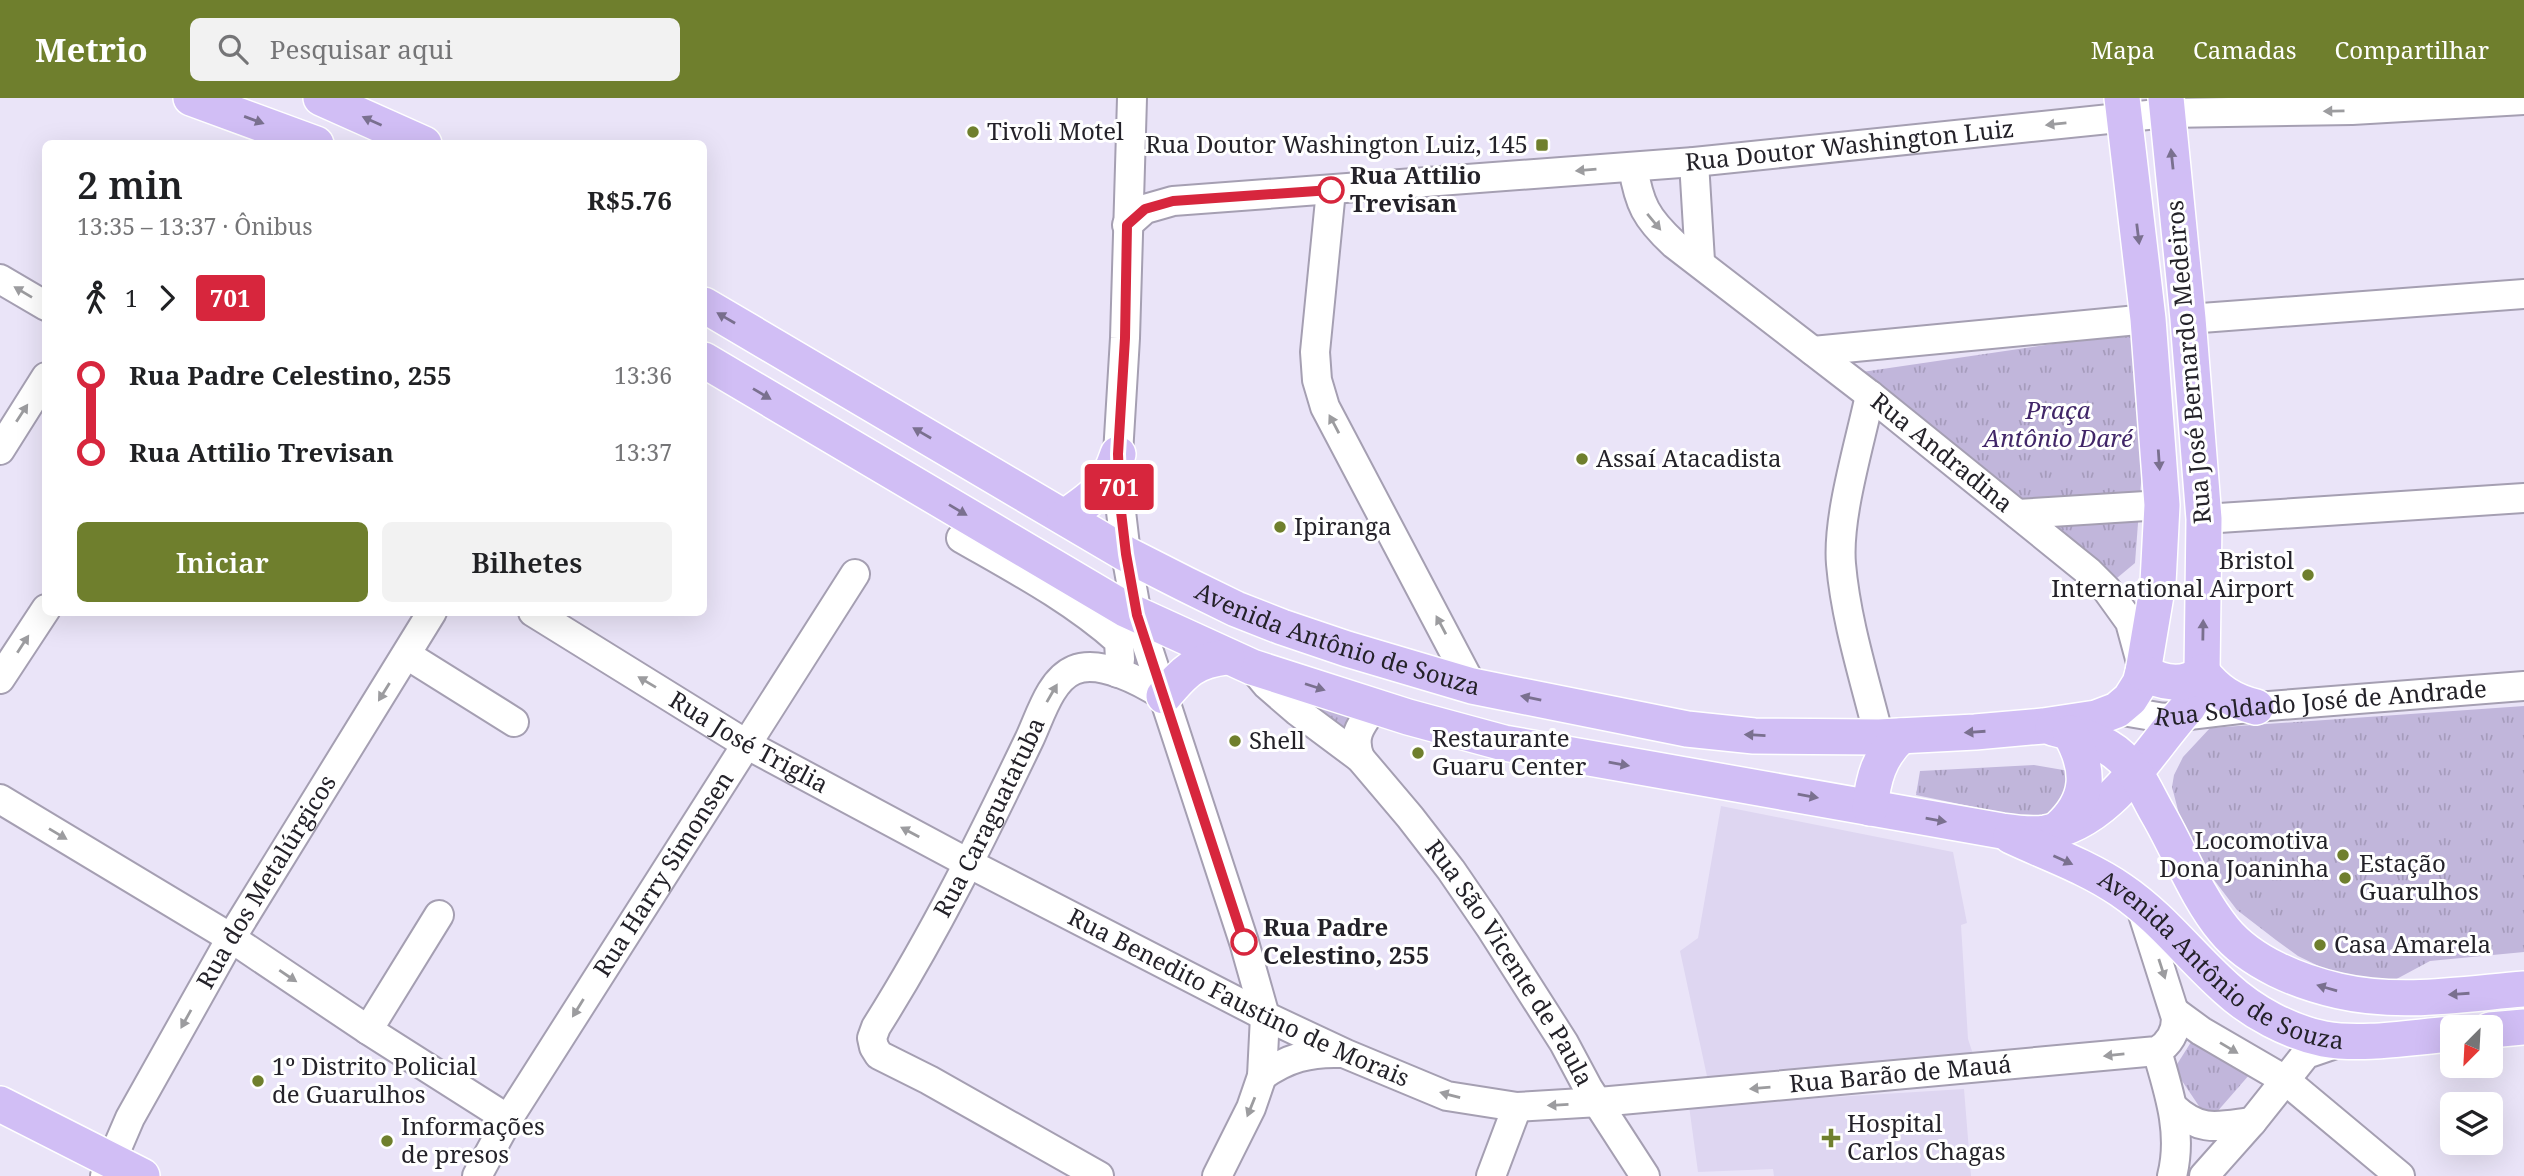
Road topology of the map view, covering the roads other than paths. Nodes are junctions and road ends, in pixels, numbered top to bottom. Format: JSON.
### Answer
{"nodes":[{"id":1,"x":191,"y":98,"type":"edge"},
{"id":2,"x":321,"y":98,"type":"edge"},
{"id":3,"x":1132,"y":98,"type":"edge"},
{"id":4,"x":2524,"y":100,"type":"edge"},
{"id":5,"x":2167,"y":106,"type":"edge"},
{"id":6,"x":2123,"y":108,"type":"edge"},
{"id":7,"x":305,"y":140,"type":"edge"},
{"id":8,"x":415,"y":140,"type":"edge"},
{"id":9,"x":1694,"y":162,"type":"junction"},
{"id":10,"x":1633,"y":167,"type":"junction"},
{"id":11,"x":1129,"y":172,"type":"junction"},
{"id":12,"x":1331,"y":190,"type":"junction"},
{"id":13,"x":1173,"y":201,"type":"junction"},
{"id":14,"x":1127,"y":225,"type":"junction"},
{"id":15,"x":1700,"y":261,"type":"junction"},
{"id":16,"x":0,"y":279,"type":"edge"},
{"id":17,"x":2524,"y":294,"type":"edge"},
{"id":18,"x":42,"y":304,"type":"edge"},
{"id":19,"x":707,"y":307,"type":"edge"},
{"id":20,"x":2148,"y":319,"type":"junction"},
{"id":21,"x":2188,"y":319,"type":"junction"},
{"id":22,"x":1813,"y":351,"type":"junction"},
{"id":23,"x":707,"y":361,"type":"edge"},
{"id":24,"x":42,"y":383,"type":"edge"},
{"id":25,"x":1870,"y":395,"type":"junction"},
{"id":26,"x":0,"y":450,"type":"edge"},
{"id":27,"x":1118,"y":454,"type":"junction"},
{"id":28,"x":2524,"y":498,"type":"edge"},
{"id":29,"x":2162,"y":505,"type":"junction"},
{"id":30,"x":2018,"y":514,"type":"junction"},
{"id":31,"x":1065,"y":517,"type":"junction"},
{"id":32,"x":2204,"y":519,"type":"junction"},
{"id":33,"x":961,"y":538,"type":"dead end"},
{"id":34,"x":1126,"y":554,"type":"junction"},
{"id":35,"x":855,"y":575,"type":"dead end"},
{"id":36,"x":42,"y":615,"type":"edge"},
{"id":37,"x":1137,"y":615,"type":"junction"},
{"id":38,"x":430,"y":616,"type":"edge"},
{"id":39,"x":539,"y":616,"type":"edge"},
{"id":40,"x":407,"y":655,"type":"junction"},
{"id":41,"x":1239,"y":662,"type":"junction"},
{"id":42,"x":2143,"y":672,"type":"junction"},
{"id":43,"x":2202,"y":672,"type":"junction"},
{"id":44,"x":1118,"y":673,"type":"junction"},
{"id":45,"x":0,"y":679,"type":"edge"},
{"id":46,"x":1472,"y":686,"type":"junction"},
{"id":47,"x":2524,"y":686,"type":"edge"},
{"id":48,"x":1164,"y":696,"type":"junction"},
{"id":49,"x":1374,"y":706,"type":"junction"},
{"id":50,"x":2256,"y":707,"type":"junction"},
{"id":51,"x":2117,"y":710,"type":"junction"},
{"id":52,"x":2179,"y":717,"type":"junction"},
{"id":53,"x":514,"y":722,"type":"dead end"},
{"id":54,"x":2057,"y":729,"type":"junction"},
{"id":55,"x":1890,"y":736,"type":"junction"},
{"id":56,"x":746,"y":744,"type":"junction"},
{"id":57,"x":1360,"y":758,"type":"junction"},
{"id":58,"x":2134,"y":773,"type":"junction"},
{"id":59,"x":0,"y":799,"type":"edge"},
{"id":60,"x":1870,"y":808,"type":"junction"},
{"id":61,"x":2056,"y":830,"type":"junction"},
{"id":62,"x":2002,"y":831,"type":"junction"},
{"id":63,"x":975,"y":854,"type":"junction"},
{"id":64,"x":2140,"y":905,"type":"junction"},
{"id":65,"x":439,"y":915,"type":"dead end"},
{"id":66,"x":231,"y":938,"type":"junction"},
{"id":67,"x":2524,"y":989,"type":"edge"},
{"id":68,"x":2175,"y":1012,"type":"junction"},
{"id":69,"x":1265,"y":1016,"type":"junction"},
{"id":70,"x":2524,"y":1027,"type":"edge"},
{"id":71,"x":2503,"y":1029,"type":"edge"},
{"id":72,"x":368,"y":1030,"type":"junction"},
{"id":73,"x":2440,"y":1035,"type":"edge"},
{"id":74,"x":2344,"y":1041,"type":"junction"},
{"id":75,"x":2157,"y":1051,"type":"junction"},
{"id":76,"x":1346,"y":1054,"type":"junction"},
{"id":77,"x":1262,"y":1076,"type":"junction"},
{"id":78,"x":2285,"y":1080,"type":"junction"},
{"id":79,"x":1641,"y":1099,"type":"junction"},
{"id":80,"x":1599,"y":1102,"type":"junction"},
{"id":81,"x":0,"y":1104,"type":"edge"},
{"id":82,"x":1517,"y":1107,"type":"junction"},
{"id":83,"x":2174,"y":1108,"type":"junction"},
{"id":84,"x":508,"y":1119,"type":"junction"},
{"id":85,"x":2252,"y":1122,"type":"junction"},
{"id":86,"x":1639,"y":1166,"type":"edge"},
{"id":87,"x":109,"y":1168,"type":"edge"},
{"id":88,"x":142,"y":1176,"type":"edge"},
{"id":89,"x":477,"y":1176,"type":"edge"},
{"id":90,"x":1099,"y":1176,"type":"edge"},
{"id":91,"x":1217,"y":1176,"type":"edge"},
{"id":92,"x":1491,"y":1176,"type":"edge"},
{"id":93,"x":2172,"y":1176,"type":"edge"},
{"id":94,"x":2204,"y":1176,"type":"edge"},
{"id":95,"x":2400,"y":1176,"type":"edge"}],
"edges":[{"from":1,"to":7,"type":"main road","one_way":true},
{"from":8,"to":2,"type":"main road","one_way":true},
{"from":3,"to":11,"type":"street"},
{"from":4,"to":5,"type":"street","name":"Rua Doutor Washington Luiz","one_way":true},
{"from":5,"to":6,"type":"street","name":"Rua Doutor Washington Luiz"},
{"from":21,"to":5,"type":"main road","name":"Rua José Bernardo Medeiros","one_way":true},
{"from":6,"to":9,"type":"street","name":"Rua Doutor Washington Luiz","one_way":true},
{"from":6,"to":20,"type":"main road","name":"Rua José Bernardo Medeiros","one_way":true},
{"from":9,"to":10,"type":"street","name":"Rua Doutor Washington Luiz"},
{"from":9,"to":15,"type":"street"},
{"from":10,"to":12,"type":"street","name":"Rua Doutor Washington Luiz","one_way":true},
{"from":10,"to":15,"type":"street","name":"Rua Andradina","one_way":true},
{"from":11,"to":13,"type":"street"},
{"from":11,"to":14,"type":"street"},
{"from":12,"to":13,"type":"street","name":"Rua Doutor Washington Luiz"},
{"from":46,"to":12,"type":"street","one_way":true},
{"from":13,"to":14,"type":"street","name":"Rua Doutor Washington Luiz"},
{"from":14,"to":27,"type":"street"},
{"from":15,"to":22,"type":"street","name":"Rua Andradina"},
{"from":18,"to":16,"type":"street","one_way":true},
{"from":17,"to":21,"type":"street"},
{"from":31,"to":19,"type":"main road","name":"Avenida Antônio de Souza","one_way":true},
{"from":20,"to":22,"type":"street"},
{"from":20,"to":29,"type":"main road","name":"Rua José Bernardo Medeiros","one_way":true},
{"from":21,"to":32,"type":"main road","name":"Rua José Bernardo Medeiros"},
{"from":22,"to":25,"type":"street","name":"Rua Andradina"},
{"from":23,"to":37,"type":"main road","name":"Avenida Antônio de Souza","one_way":true},
{"from":26,"to":24,"type":"street","one_way":true},
{"from":25,"to":30,"type":"street","name":"Rua Andradina"},
{"from":25,"to":55,"type":"street"},
{"from":27,"to":31,"type":"main road"},
{"from":27,"to":34,"type":"street"},
{"from":28,"to":32,"type":"street"},
{"from":29,"to":30,"type":"street"},
{"from":29,"to":42,"type":"main road","name":"Rua José Bernardo Medeiros"},
{"from":30,"to":42,"type":"street","name":"Rua Andradina"},
{"from":31,"to":34,"type":"main road","name":"Avenida Antônio de Souza"},
{"from":43,"to":32,"type":"main road","name":"Rua José Bernardo Medeiros","one_way":true},
{"from":33,"to":44,"type":"street"},
{"from":34,"to":37,"type":"street"},
{"from":34,"to":46,"type":"main road","name":"Avenida Antônio de Souza"},
{"from":35,"to":56,"type":"street","name":"Rua Harry Simonsen"},
{"from":45,"to":36,"type":"street","one_way":true},
{"from":37,"to":41,"type":"main road","name":"Avenida Antônio de Souza"},
{"from":37,"to":48,"type":"street"},
{"from":38,"to":40,"type":"street","name":"Rua dos Metalúrgicos"},
{"from":56,"to":39,"type":"street","name":"Rua José Triglia","one_way":true},
{"from":40,"to":53,"type":"street"},
{"from":40,"to":66,"type":"street","name":"Rua dos Metalúrgicos","one_way":true},
{"from":41,"to":48,"type":"main road"},
{"from":41,"to":49,"type":"main road","name":"Avenida Antônio de Souza","one_way":true},
{"from":41,"to":57,"type":"street","name":"Rua São Vicente de Paula"},
{"from":42,"to":43,"type":"main road"},
{"from":42,"to":51,"type":"main road"},
{"from":43,"to":50,"type":"main road"},
{"from":43,"to":52,"type":"main road","name":"Rua José Bernardo Medeiros"},
{"from":44,"to":48,"type":"street","name":"Rua Caraguatatuba"},
{"from":63,"to":44,"type":"street","name":"Rua Caraguatatuba","one_way":true},
{"from":55,"to":46,"type":"main road","name":"Avenida Antônio de Souza","one_way":true},
{"from":47,"to":50,"type":"street","name":"Rua Soldado José de Andrade"},
{"from":48,"to":69,"type":"street"},
{"from":49,"to":57,"type":"street"},
{"from":49,"to":60,"type":"main road","name":"Avenida Antônio de Souza","one_way":true},
{"from":50,"to":52,"type":"street","name":"Rua Soldado José de Andrade"},
{"from":51,"to":52,"type":"street","name":"Rua Soldado José de Andrade"},
{"from":51,"to":54,"type":"main road","name":"Avenida Antônio de Souza"},
{"from":52,"to":58,"type":"main road","name":"Rua José Bernardo Medeiros"},
{"from":54,"to":55,"type":"main road","name":"Avenida Antônio de Souza","one_way":true},
{"from":54,"to":58,"type":"main road","name":"Avenida Antônio de Souza"},
{"from":54,"to":61,"type":"main road"},
{"from":55,"to":60,"type":"main road"},
{"from":63,"to":56,"type":"street","name":"Rua José Triglia","one_way":true},
{"from":56,"to":84,"type":"street","name":"Rua Harry Simonsen","one_way":true},
{"from":57,"to":80,"type":"street","name":"Rua São Vicente de Paula"},
{"from":58,"to":61,"type":"main road","name":"Avenida Antônio de Souza"},
{"from":67,"to":58,"type":"main road","name":"Avenida Antônio de Souza","one_way":true},
{"from":59,"to":66,"type":"street","one_way":true},
{"from":60,"to":62,"type":"main road","name":"Avenida Antônio de Souza","one_way":true},
{"from":61,"to":62,"type":"main road","name":"Avenida Antônio de Souza"},
{"from":62,"to":64,"type":"main road","name":"Avenida Antônio de Souza","one_way":true},
{"from":63,"to":69,"type":"street","name":"Rua Benedito Faustino de Morais"},
{"from":63,"to":90,"type":"street","name":"Rua Caraguatatuba"},
{"from":64,"to":68,"type":"street","one_way":true},
{"from":64,"to":74,"type":"main road","name":"Avenida Antônio de Souza"},
{"from":65,"to":72,"type":"street"},
{"from":66,"to":72,"type":"street","one_way":true},
{"from":66,"to":87,"type":"street","name":"Rua dos Metalúrgicos","one_way":true},
{"from":68,"to":75,"type":"street"},
{"from":68,"to":78,"type":"street","one_way":true},
{"from":69,"to":76,"type":"street","name":"Rua Benedito Faustino de Morais"},
{"from":69,"to":77,"type":"street"},
{"from":70,"to":71,"type":"main road"},
{"from":72,"to":84,"type":"street"},
{"from":73,"to":74,"type":"main road","name":"Avenida Antônio de Souza"},
{"from":74,"to":78,"type":"street"},
{"from":75,"to":79,"type":"street","name":"Rua Barão de Mauá","one_way":true},
{"from":75,"to":83,"type":"street"},
{"from":76,"to":77,"type":"street"},
{"from":82,"to":76,"type":"street","name":"Rua Benedito Faustino de Morais","one_way":true},
{"from":77,"to":91,"type":"street","one_way":true},
{"from":78,"to":85,"type":"street"},
{"from":78,"to":95,"type":"street"},
{"from":79,"to":80,"type":"street","name":"Rua Barão de Mauá"},
{"from":79,"to":86,"type":"street"},
{"from":80,"to":82,"type":"street","name":"Rua Benedito Faustino de Morais","one_way":true},
{"from":80,"to":86,"type":"street","name":"Rua São Vicente de Paula"},
{"from":81,"to":87,"type":"main road"},
{"from":82,"to":92,"type":"street"},
{"from":83,"to":85,"type":"street"},
{"from":83,"to":93,"type":"street"},
{"from":84,"to":89,"type":"street","name":"Rua Harry Simonsen"},
{"from":85,"to":94,"type":"street"},
{"from":87,"to":88,"type":"main road"}]}
